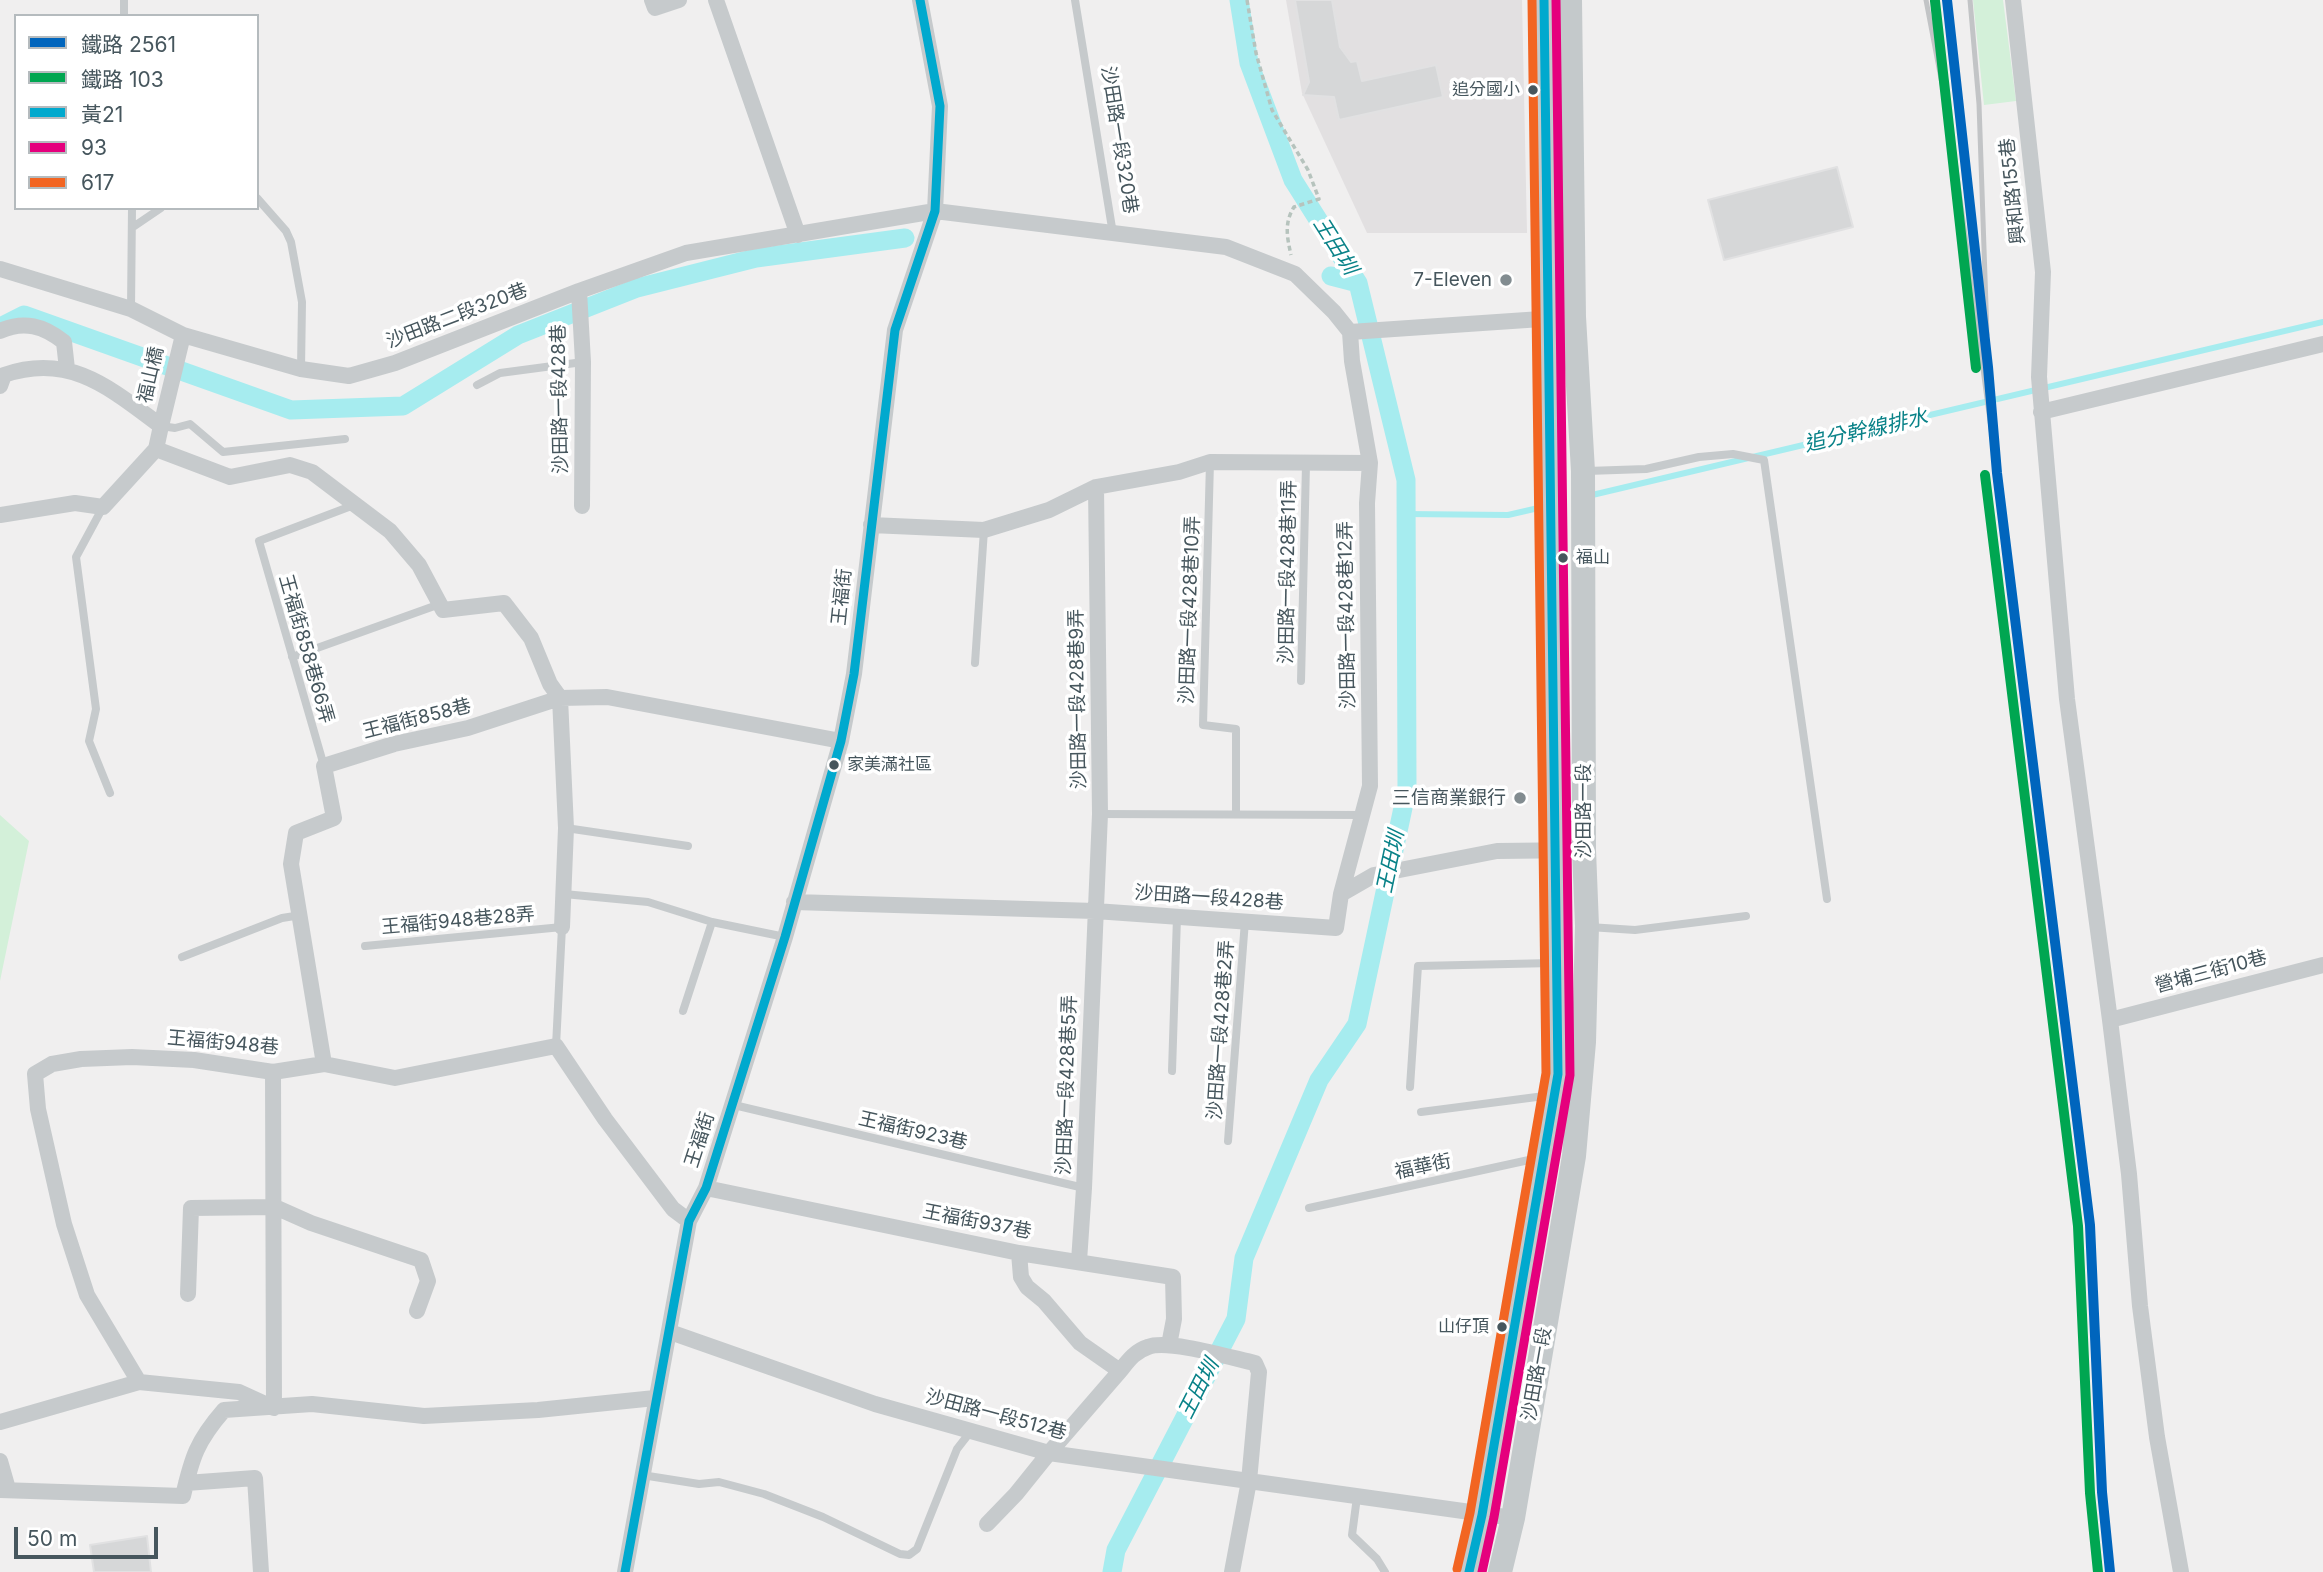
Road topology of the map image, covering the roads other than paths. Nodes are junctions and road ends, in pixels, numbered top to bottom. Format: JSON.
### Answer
{"nodes":[{"id":1,"x":652,"y":0,"type":"edge"},
{"id":2,"x":679,"y":0,"type":"edge"},
{"id":3,"x":716,"y":0,"type":"edge"},
{"id":4,"x":920,"y":0,"type":"edge"},
{"id":5,"x":1075,"y":0,"type":"edge"},
{"id":6,"x":1544,"y":0,"type":"edge"},
{"id":7,"x":1570,"y":0,"type":"edge"},
{"id":8,"x":2013,"y":0,"type":"edge"},
{"id":9,"x":259,"y":200,"type":"edge"},
{"id":10,"x":132,"y":210,"type":"edge"},
{"id":11,"x":158,"y":210,"type":"edge"},
{"id":12,"x":935,"y":211,"type":"junction"},
{"id":13,"x":133,"y":227,"type":"junction"},
{"id":14,"x":1113,"y":234,"type":"junction"},
{"id":15,"x":798,"y":235,"type":"junction"},
{"id":16,"x":0,"y":269,"type":"edge"},
{"id":17,"x":579,"y":291,"type":"junction"},
{"id":18,"x":131,"y":309,"type":"junction"},
{"id":19,"x":1562,"y":318,"type":"junction"},
{"id":20,"x":0,"y":331,"type":"edge"},
{"id":21,"x":1350,"y":332,"type":"junction"},
{"id":22,"x":183,"y":335,"type":"junction"},
{"id":23,"x":2323,"y":344,"type":"edge"},
{"id":24,"x":583,"y":362,"type":"junction"},
{"id":25,"x":67,"y":369,"type":"junction"},
{"id":26,"x":301,"y":369,"type":"junction"},
{"id":27,"x":477,"y":385,"type":"dead end"},
{"id":28,"x":0,"y":386,"type":"edge"},
{"id":29,"x":2041,"y":412,"type":"junction"},
{"id":30,"x":161,"y":426,"type":"junction"},
{"id":31,"x":345,"y":439,"type":"dead end"},
{"id":32,"x":156,"y":449,"type":"junction"},
{"id":33,"x":1210,"y":463,"type":"junction"},
{"id":34,"x":1370,"y":463,"type":"junction"},
{"id":35,"x":1306,"y":464,"type":"junction"},
{"id":36,"x":1583,"y":471,"type":"junction"},
{"id":37,"x":1096,"y":487,"type":"junction"},
{"id":38,"x":356,"y":505,"type":"junction"},
{"id":39,"x":582,"y":506,"type":"dead end"},
{"id":40,"x":103,"y":507,"type":"junction"},
{"id":41,"x":0,"y":515,"type":"edge"},
{"id":42,"x":871,"y":526,"type":"junction"},
{"id":43,"x":984,"y":530,"type":"junction"},
{"id":44,"x":440,"y":604,"type":"junction"},
{"id":45,"x":292,"y":657,"type":"junction"},
{"id":46,"x":975,"y":663,"type":"dead end"},
{"id":47,"x":1301,"y":681,"type":"dead end"},
{"id":48,"x":560,"y":698,"type":"junction"},
{"id":49,"x":841,"y":741,"type":"junction"},
{"id":50,"x":324,"y":766,"type":"junction"},
{"id":51,"x":110,"y":793,"type":"dead end"},
{"id":52,"x":1236,"y":813,"type":"junction"},
{"id":53,"x":1100,"y":814,"type":"junction"},
{"id":54,"x":1362,"y":815,"type":"junction"},
{"id":55,"x":566,"y":828,"type":"junction"},
{"id":56,"x":688,"y":846,"type":"dead end"},
{"id":57,"x":1584,"y":850,"type":"junction"},
{"id":58,"x":1556,"y":851,"type":"junction"},
{"id":59,"x":564,"y":894,"type":"junction"},
{"id":60,"x":1341,"y":894,"type":"junction"},
{"id":61,"x":1827,"y":899,"type":"dead end"},
{"id":62,"x":794,"y":902,"type":"junction"},
{"id":63,"x":1095,"y":911,"type":"junction"},
{"id":64,"x":301,"y":915,"type":"junction"},
{"id":65,"x":1177,"y":916,"type":"junction"},
{"id":66,"x":1746,"y":916,"type":"dead end"},
{"id":67,"x":1245,"y":921,"type":"junction"},
{"id":68,"x":712,"y":922,"type":"junction"},
{"id":69,"x":1587,"y":926,"type":"junction"},
{"id":70,"x":562,"y":928,"type":"junction"},
{"id":71,"x":785,"y":937,"type":"junction"},
{"id":72,"x":365,"y":946,"type":"dead end"},
{"id":73,"x":182,"y":957,"type":"dead end"},
{"id":74,"x":1556,"y":962,"type":"junction"},
{"id":75,"x":2323,"y":965,"type":"edge"},
{"id":76,"x":683,"y":1011,"type":"dead end"},
{"id":77,"x":2110,"y":1020,"type":"junction"},
{"id":78,"x":556,"y":1046,"type":"junction"},
{"id":79,"x":324,"y":1064,"type":"junction"},
{"id":80,"x":1172,"y":1071,"type":"dead end"},
{"id":81,"x":273,"y":1072,"type":"junction"},
{"id":82,"x":1410,"y":1087,"type":"dead end"},
{"id":83,"x":1555,"y":1094,"type":"junction"},
{"id":84,"x":734,"y":1105,"type":"junction"},
{"id":85,"x":1421,"y":1112,"type":"dead end"},
{"id":86,"x":1228,"y":1141,"type":"dead end"},
{"id":87,"x":1544,"y":1157,"type":"junction"},
{"id":88,"x":706,"y":1188,"type":"junction"},
{"id":89,"x":1084,"y":1188,"type":"junction"},
{"id":90,"x":275,"y":1207,"type":"junction"},
{"id":91,"x":1309,"y":1208,"type":"dead end"},
{"id":92,"x":689,"y":1221,"type":"junction"},
{"id":93,"x":1019,"y":1253,"type":"junction"},
{"id":94,"x":1079,"y":1261,"type":"junction"},
{"id":95,"x":188,"y":1294,"type":"dead end"},
{"id":96,"x":417,"y":1311,"type":"dead end"},
{"id":97,"x":670,"y":1332,"type":"junction"},
{"id":98,"x":1169,"y":1345,"type":"junction"},
{"id":99,"x":1120,"y":1371,"type":"junction"},
{"id":100,"x":139,"y":1382,"type":"junction"},
{"id":101,"x":655,"y":1398,"type":"junction"},
{"id":102,"x":274,"y":1408,"type":"junction"},
{"id":103,"x":0,"y":1422,"type":"edge"},
{"id":104,"x":971,"y":1431,"type":"junction"},
{"id":105,"x":1048,"y":1453,"type":"junction"},
{"id":106,"x":0,"y":1461,"type":"edge"},
{"id":107,"x":642,"y":1475,"type":"junction"},
{"id":108,"x":1249,"y":1481,"type":"junction"},
{"id":109,"x":186,"y":1483,"type":"junction"},
{"id":110,"x":4,"y":1490,"type":"edge"},
{"id":111,"x":1357,"y":1497,"type":"junction"},
{"id":112,"x":1482,"y":1515,"type":"junction"},
{"id":113,"x":1513,"y":1518,"type":"junction"},
{"id":114,"x":987,"y":1524,"type":"dead end"},
{"id":115,"x":1383,"y":1571,"type":"edge"},
{"id":116,"x":261,"y":1572,"type":"edge"},
{"id":117,"x":625,"y":1572,"type":"edge"},
{"id":118,"x":1232,"y":1572,"type":"edge"},
{"id":119,"x":1469,"y":1572,"type":"edge"},
{"id":120,"x":1500,"y":1572,"type":"edge"},
{"id":121,"x":2181,"y":1572,"type":"edge"}],
"edges":[{"from":1,"to":2,"type":"street"},
{"from":3,"to":15,"type":"street"},
{"from":4,"to":12,"type":"street","name":"王福街"},
{"from":5,"to":14,"type":"lane","name":"沙田路一段320巷"},
{"from":6,"to":19,"type":"main road","name":"沙田路一段"},
{"from":7,"to":19,"type":"main road","name":"沙田路一段"},
{"from":8,"to":29,"type":"street","name":"興和路155巷"},
{"from":9,"to":26,"type":"lane"},
{"from":10,"to":13,"type":"lane"},
{"from":11,"to":13,"type":"lane"},
{"from":12,"to":14,"type":"street","name":"沙田路一段320巷"},
{"from":12,"to":15,"type":"street","name":"沙田路二段320巷"},
{"from":12,"to":42,"type":"street","name":"王福街"},
{"from":13,"to":18,"type":"lane"},
{"from":14,"to":21,"type":"street"},
{"from":15,"to":17,"type":"street","name":"沙田路二段320巷"},
{"from":16,"to":18,"type":"street","name":"沙田路二段320巷"},
{"from":17,"to":24,"type":"street","name":"沙田路一段428巷"},
{"from":17,"to":26,"type":"street","name":"沙田路二段320巷"},
{"from":18,"to":22,"type":"street","name":"沙田路二段320巷"},
{"from":19,"to":21,"type":"street"},
{"from":19,"to":36,"type":"main road","name":"沙田路一段"},
{"from":19,"to":58,"type":"main road","name":"沙田路一段"},
{"from":20,"to":25,"type":"street"},
{"from":21,"to":34,"type":"street","name":"沙田路一段428巷12弄"},
{"from":22,"to":26,"type":"street","name":"沙田路二段320巷"},
{"from":22,"to":30,"type":"street","name":"福山橋"},
{"from":23,"to":29,"type":"street"},
{"from":24,"to":27,"type":"lane"},
{"from":24,"to":39,"type":"street","name":"沙田路一段428巷"},
{"from":25,"to":28,"type":"street"},
{"from":25,"to":30,"type":"street"},
{"from":29,"to":77,"type":"street","name":"興和路155巷"},
{"from":30,"to":31,"type":"lane"},
{"from":30,"to":32,"type":"street","name":"福山橋"},
{"from":32,"to":38,"type":"street"},
{"from":32,"to":40,"type":"street"},
{"from":33,"to":35,"type":"street"},
{"from":33,"to":37,"type":"street"},
{"from":33,"to":52,"type":"lane","name":"沙田路一段428巷10弄"},
{"from":34,"to":35,"type":"street"},
{"from":34,"to":54,"type":"street","name":"沙田路一段428巷12弄"},
{"from":35,"to":47,"type":"lane","name":"沙田路一段428巷11弄"},
{"from":36,"to":57,"type":"main road","name":"沙田路一段"},
{"from":36,"to":61,"type":"lane"},
{"from":37,"to":43,"type":"street"},
{"from":37,"to":53,"type":"street","name":"沙田路一段428巷9弄"},
{"from":38,"to":44,"type":"street"},
{"from":38,"to":45,"type":"lane","name":"王福街858巷66弄"},
{"from":40,"to":41,"type":"street"},
{"from":40,"to":51,"type":"lane"},
{"from":42,"to":43,"type":"street"},
{"from":42,"to":49,"type":"street","name":"王福街"},
{"from":43,"to":46,"type":"lane"},
{"from":44,"to":45,"type":"lane"},
{"from":44,"to":48,"type":"street"},
{"from":45,"to":50,"type":"lane","name":"王福街858巷66弄"},
{"from":48,"to":49,"type":"street","name":"王福街858巷"},
{"from":48,"to":50,"type":"street","name":"王福街858巷"},
{"from":48,"to":55,"type":"street"},
{"from":49,"to":62,"type":"street","name":"王福街"},
{"from":50,"to":64,"type":"street"},
{"from":52,"to":53,"type":"lane"},
{"from":52,"to":54,"type":"lane"},
{"from":53,"to":63,"type":"street","name":"沙田路一段428巷9弄"},
{"from":54,"to":60,"type":"street","name":"沙田路一段428巷12弄"},
{"from":55,"to":56,"type":"lane"},
{"from":55,"to":59,"type":"street"},
{"from":57,"to":58,"type":"street"},
{"from":57,"to":69,"type":"main road","name":"沙田路一段"},
{"from":58,"to":60,"type":"street"},
{"from":58,"to":74,"type":"main road","name":"沙田路一段"},
{"from":59,"to":68,"type":"lane"},
{"from":59,"to":70,"type":"street"},
{"from":60,"to":67,"type":"street","name":"沙田路一段428巷"},
{"from":62,"to":63,"type":"street","name":"沙田路一段428巷"},
{"from":62,"to":71,"type":"street","name":"王福街"},
{"from":63,"to":65,"type":"street","name":"沙田路一段428巷"},
{"from":63,"to":89,"type":"street","name":"沙田路一段428巷5弄"},
{"from":64,"to":73,"type":"lane"},
{"from":64,"to":79,"type":"street"},
{"from":65,"to":67,"type":"street","name":"沙田路一段428巷"},
{"from":65,"to":80,"type":"lane"},
{"from":66,"to":69,"type":"lane"},
{"from":67,"to":86,"type":"lane","name":"沙田路一段428巷2弄"},
{"from":68,"to":71,"type":"lane"},
{"from":68,"to":76,"type":"lane"},
{"from":69,"to":113,"type":"main road","name":"沙田路一段"},
{"from":70,"to":72,"type":"lane","name":"王福街948巷28弄"},
{"from":70,"to":78,"type":"lane","name":"王福街948巷28弄"},
{"from":71,"to":84,"type":"street","name":"王福街"},
{"from":74,"to":82,"type":"lane"},
{"from":74,"to":83,"type":"main road","name":"沙田路一段"},
{"from":75,"to":77,"type":"street","name":"營埔三街10巷"},
{"from":77,"to":121,"type":"street","name":"興和路155巷"},
{"from":78,"to":79,"type":"street","name":"王福街948巷"},
{"from":78,"to":92,"type":"street"},
{"from":79,"to":81,"type":"street","name":"王福街948巷"},
{"from":81,"to":90,"type":"street"},
{"from":81,"to":100,"type":"street","name":"王福街948巷"},
{"from":83,"to":85,"type":"lane"},
{"from":83,"to":87,"type":"main road","name":"沙田路一段"},
{"from":84,"to":88,"type":"street","name":"王福街"},
{"from":84,"to":89,"type":"lane","name":"王福街923巷"},
{"from":87,"to":91,"type":"lane","name":"福華街"},
{"from":87,"to":112,"type":"main road","name":"沙田路一段"},
{"from":88,"to":92,"type":"street"},
{"from":88,"to":93,"type":"street","name":"王福街937巷"},
{"from":89,"to":94,"type":"street","name":"沙田路一段428巷5弄"},
{"from":90,"to":95,"type":"street"},
{"from":90,"to":96,"type":"street"},
{"from":90,"to":102,"type":"street"},
{"from":92,"to":97,"type":"street"},
{"from":93,"to":94,"type":"street","name":"王福街937巷"},
{"from":93,"to":99,"type":"street"},
{"from":94,"to":98,"type":"street","name":"王福街937巷"},
{"from":97,"to":101,"type":"street"},
{"from":97,"to":104,"type":"street","name":"沙田路一段512巷"},
{"from":98,"to":99,"type":"street"},
{"from":98,"to":108,"type":"street"},
{"from":99,"to":105,"type":"street"},
{"from":100,"to":102,"type":"street"},
{"from":100,"to":103,"type":"street"},
{"from":101,"to":102,"type":"street"},
{"from":101,"to":107,"type":"street"},
{"from":102,"to":109,"type":"street"},
{"from":104,"to":105,"type":"street","name":"沙田路一段512巷"},
{"from":104,"to":107,"type":"lane"},
{"from":105,"to":108,"type":"street","name":"沙田路一段512巷"},
{"from":105,"to":114,"type":"street"},
{"from":106,"to":110,"type":"street"},
{"from":107,"to":117,"type":"street"},
{"from":108,"to":111,"type":"street","name":"沙田路一段512巷"},
{"from":108,"to":118,"type":"street"},
{"from":109,"to":110,"type":"street"},
{"from":109,"to":116,"type":"street"},
{"from":111,"to":112,"type":"street","name":"沙田路一段512巷"},
{"from":111,"to":115,"type":"lane"},
{"from":112,"to":113,"type":"street","name":"沙田路一段512巷"},
{"from":112,"to":119,"type":"main road","name":"沙田路一段"},
{"from":113,"to":120,"type":"main road","name":"沙田路一段"}]}
